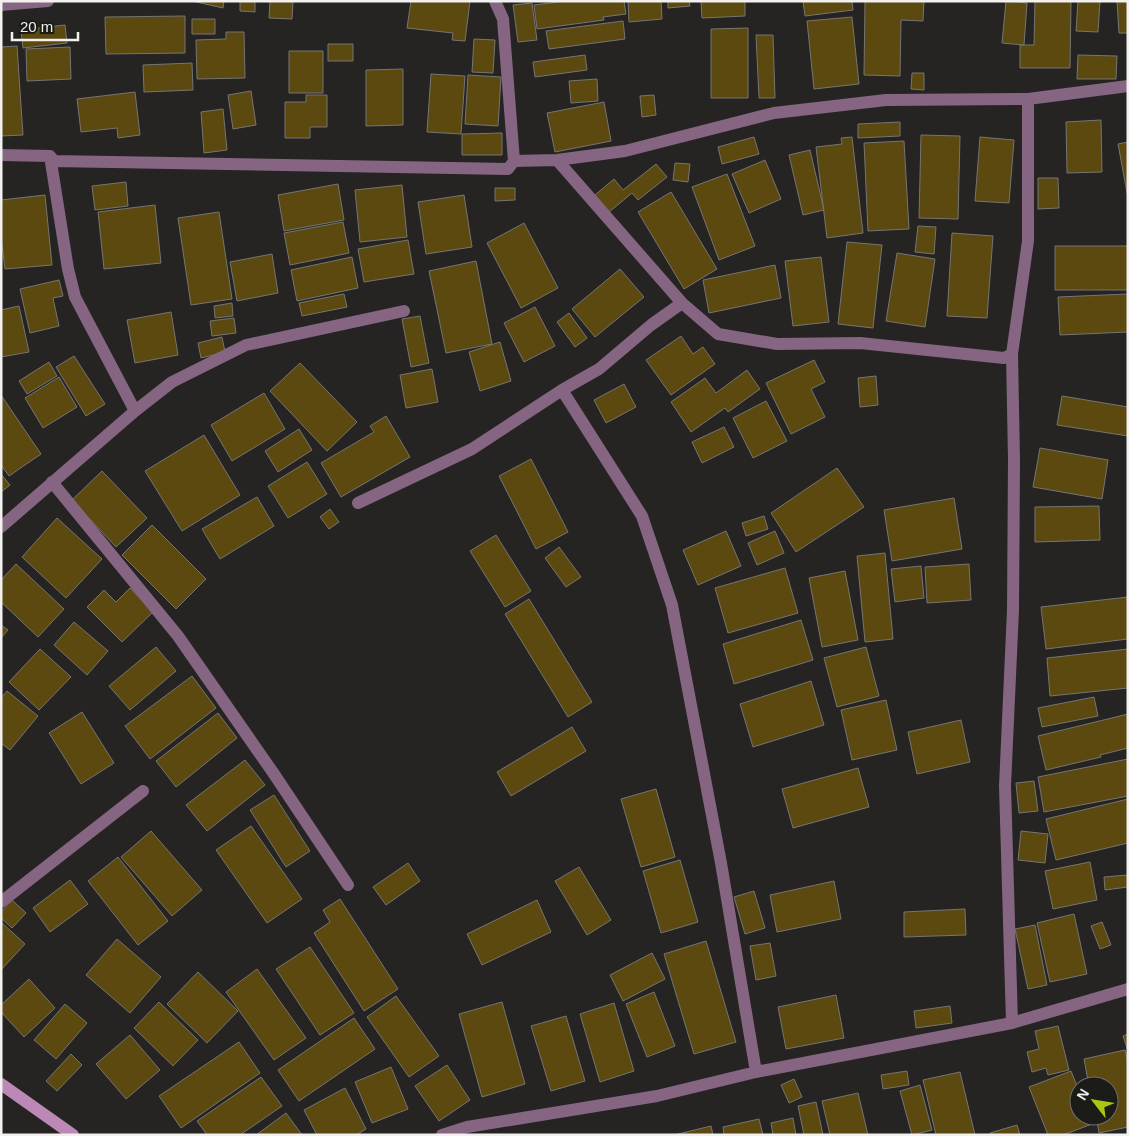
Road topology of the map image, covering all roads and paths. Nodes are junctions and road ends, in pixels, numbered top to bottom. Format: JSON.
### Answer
{"nodes":[{"id":1,"x":48,"y":1,"type":"edge"},
{"id":2,"x":495,"y":1,"type":"edge"},
{"id":3,"x":1,"y":5,"type":"edge"},
{"id":4,"x":1128,"y":86,"type":"edge"},
{"id":5,"x":1028,"y":99,"type":"junction"},
{"id":6,"x":1,"y":155,"type":"edge"},
{"id":7,"x":50,"y":156,"type":"junction"},
{"id":8,"x":557,"y":160,"type":"junction"},
{"id":9,"x":514,"y":161,"type":"junction"},
{"id":10,"x":682,"y":303,"type":"junction"},
{"id":11,"x":404,"y":311,"type":"dead end"},
{"id":12,"x":1012,"y":354,"type":"junction"},
{"id":13,"x":562,"y":390,"type":"junction"},
{"id":14,"x":135,"y":411,"type":"junction"},
{"id":15,"x":52,"y":482,"type":"junction"},
{"id":16,"x":358,"y":503,"type":"dead end"},
{"id":17,"x":1,"y":527,"type":"edge"},
{"id":18,"x":143,"y":791,"type":"dead end"},
{"id":19,"x":348,"y":885,"type":"dead end"},
{"id":20,"x":1,"y":902,"type":"edge"},
{"id":21,"x":1128,"y":988,"type":"edge"},
{"id":22,"x":1012,"y":1023,"type":"junction"},
{"id":23,"x":756,"y":1072,"type":"junction"},
{"id":24,"x":1,"y":1084,"type":"edge"},
{"id":25,"x":73,"y":1135,"type":"edge"},
{"id":26,"x":442,"y":1135,"type":"edge"}],
"edges":[{"from":1,"to":3,"type":"street"},
{"from":2,"to":9,"type":"street"},
{"from":4,"to":5,"type":"street"},
{"from":5,"to":8,"type":"street"},
{"from":5,"to":12,"type":"street"},
{"from":6,"to":7,"type":"street"},
{"from":7,"to":9,"type":"street"},
{"from":7,"to":14,"type":"street"},
{"from":8,"to":9,"type":"street"},
{"from":8,"to":10,"type":"street"},
{"from":10,"to":12,"type":"street"},
{"from":10,"to":13,"type":"street"},
{"from":11,"to":14,"type":"street"},
{"from":12,"to":22,"type":"street"},
{"from":13,"to":16,"type":"street"},
{"from":13,"to":23,"type":"street"},
{"from":14,"to":15,"type":"street"},
{"from":15,"to":17,"type":"street"},
{"from":15,"to":19,"type":"street"},
{"from":18,"to":20,"type":"street"},
{"from":21,"to":22,"type":"street"},
{"from":22,"to":23,"type":"street"},
{"from":23,"to":26,"type":"street"},
{"from":24,"to":25,"type":"main road"}]}
